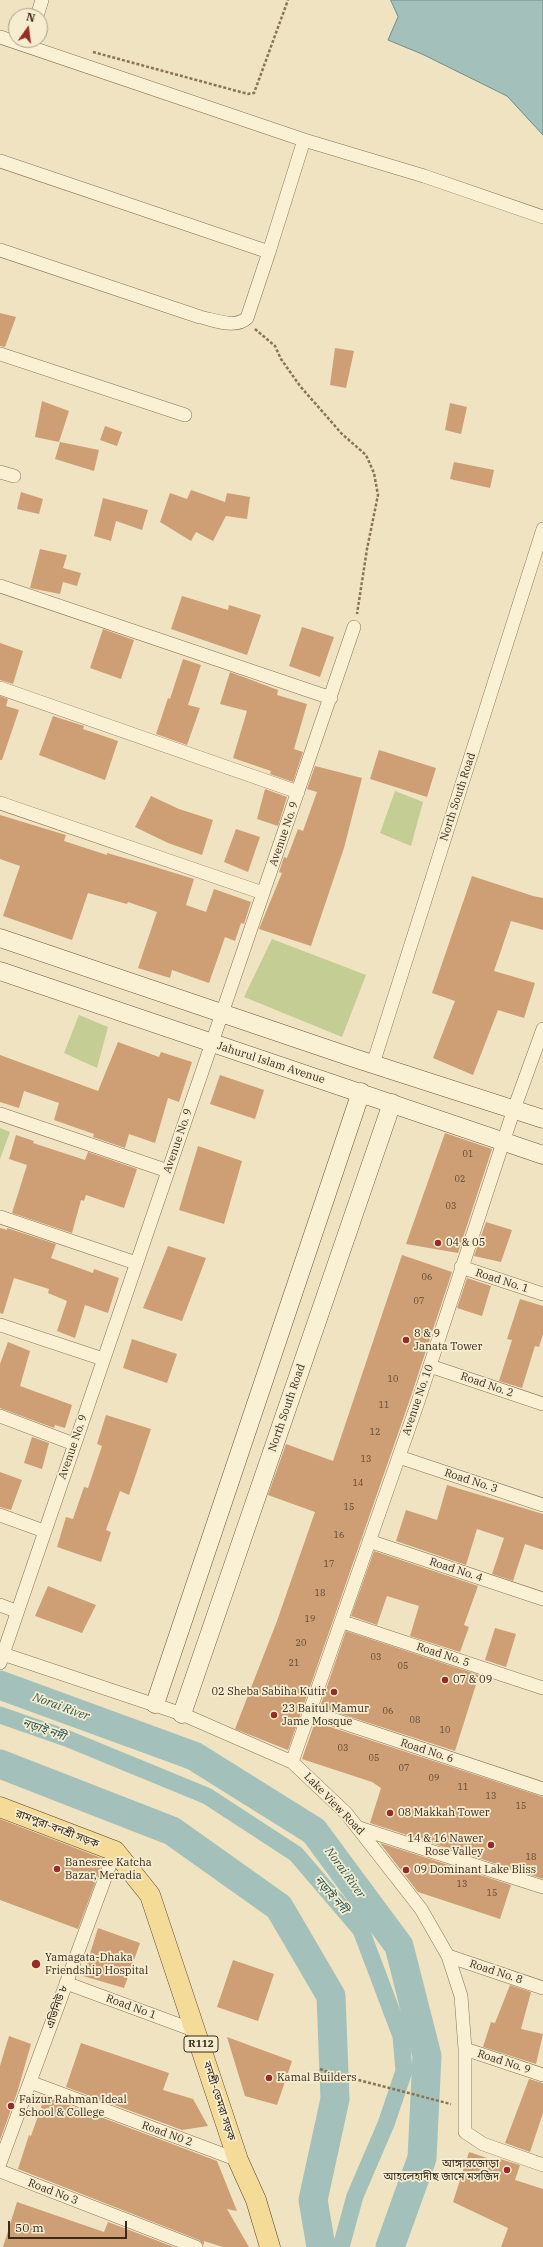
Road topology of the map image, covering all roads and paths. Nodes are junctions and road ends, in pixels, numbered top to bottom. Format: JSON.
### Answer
{"nodes":[{"id":1,"x":288,"y":0,"type":"edge"},
{"id":2,"x":40,"y":48,"type":"edge"},
{"id":3,"x":91,"y":51,"type":"dead end"},
{"id":4,"x":304,"y":140,"type":"junction"},
{"id":5,"x":0,"y":161,"type":"edge"},
{"id":6,"x":543,"y":217,"type":"edge"},
{"id":7,"x":0,"y":250,"type":"edge"},
{"id":8,"x":269,"y":252,"type":"junction"},
{"id":9,"x":242,"y":323,"type":"junction"},
{"id":10,"x":0,"y":354,"type":"edge"},
{"id":11,"x":185,"y":415,"type":"dead end"},
{"id":12,"x":0,"y":472,"type":"edge"},
{"id":13,"x":14,"y":476,"type":"dead end"},
{"id":14,"x":543,"y":529,"type":"edge"},
{"id":15,"x":0,"y":586,"type":"edge"},
{"id":16,"x":354,"y":627,"type":"joint"},
{"id":17,"x":0,"y":688,"type":"edge"},
{"id":18,"x":331,"y":698,"type":"junction"},
{"id":19,"x":298,"y":792,"type":"junction"},
{"id":20,"x":0,"y":803,"type":"edge"},
{"id":21,"x":264,"y":893,"type":"junction"},
{"id":22,"x":0,"y":938,"type":"edge"},
{"id":23,"x":0,"y":971,"type":"edge"},
{"id":24,"x":222,"y":1013,"type":"junction"},
{"id":25,"x":543,"y":1029,"type":"edge"},
{"id":26,"x":212,"y":1044,"type":"junction"},
{"id":27,"x":373,"y":1064,"type":"junction"},
{"id":28,"x":361,"y":1092,"type":"junction"},
{"id":29,"x":392,"y":1103,"type":"junction"},
{"id":30,"x":514,"y":1109,"type":"junction"},
{"id":31,"x":0,"y":1114,"type":"edge"},
{"id":32,"x":543,"y":1119,"type":"edge"},
{"id":33,"x":504,"y":1142,"type":"junction"},
{"id":34,"x":543,"y":1155,"type":"edge"},
{"id":35,"x":168,"y":1171,"type":"junction"},
{"id":36,"x":0,"y":1217,"type":"edge"},
{"id":37,"x":136,"y":1262,"type":"junction"},
{"id":38,"x":461,"y":1267,"type":"junction"},
{"id":39,"x":543,"y":1294,"type":"edge"},
{"id":40,"x":0,"y":1324,"type":"edge"},
{"id":41,"x":103,"y":1359,"type":"junction"},
{"id":42,"x":430,"y":1366,"type":"junction"},
{"id":43,"x":543,"y":1404,"type":"edge"},
{"id":44,"x":0,"y":1416,"type":"edge"},
{"id":45,"x":74,"y":1444,"type":"junction"},
{"id":46,"x":399,"y":1457,"type":"junction"},
{"id":47,"x":543,"y":1505,"type":"edge"},
{"id":48,"x":0,"y":1515,"type":"edge"},
{"id":49,"x":44,"y":1531,"type":"junction"},
{"id":50,"x":369,"y":1541,"type":"junction"},
{"id":51,"x":543,"y":1599,"type":"edge"},
{"id":52,"x":0,"y":1605,"type":"edge"},
{"id":53,"x":16,"y":1611,"type":"junction"},
{"id":54,"x":343,"y":1622,"type":"junction"},
{"id":55,"x":1,"y":1659,"type":"edge"},
{"id":56,"x":543,"y":1688,"type":"edge"},
{"id":57,"x":154,"y":1704,"type":"junction"},
{"id":58,"x":313,"y":1706,"type":"junction"},
{"id":59,"x":182,"y":1714,"type":"junction"},
{"id":60,"x":292,"y":1762,"type":"junction"},
{"id":61,"x":543,"y":1789,"type":"edge"},
{"id":62,"x":0,"y":1807,"type":"edge"},
{"id":63,"x":359,"y":1828,"type":"junction"},
{"id":64,"x":115,"y":1851,"type":"junction"},
{"id":65,"x":543,"y":1888,"type":"edge"},
{"id":66,"x":448,"y":1956,"type":"junction"},
{"id":67,"x":66,"y":1983,"type":"junction"},
{"id":68,"x":543,"y":1988,"type":"edge"},
{"id":69,"x":196,"y":2031,"type":"junction"},
{"id":70,"x":465,"y":2049,"type":"junction"},
{"id":71,"x":320,"y":2069,"type":"dead end"},
{"id":72,"x":543,"y":2075,"type":"edge"},
{"id":73,"x":30,"y":2082,"type":"junction"},
{"id":74,"x":445,"y":2103,"type":"dead end"},
{"id":75,"x":238,"y":2160,"type":"junction"},
{"id":76,"x":0,"y":2163,"type":"edge"},
{"id":77,"x":543,"y":2165,"type":"edge"},
{"id":78,"x":0,"y":2171,"type":"edge"},
{"id":79,"x":196,"y":2247,"type":"edge"},
{"id":80,"x":270,"y":2247,"type":"edge"}],
"edges":[{"from":1,"to":3,"type":"path"},
{"from":2,"to":4,"type":"street"},
{"from":4,"to":6,"type":"street"},
{"from":4,"to":8,"type":"street"},
{"from":5,"to":8,"type":"street"},
{"from":7,"to":9,"type":"street"},
{"from":8,"to":9,"type":"street"},
{"from":9,"to":16,"type":"path"},
{"from":10,"to":11,"type":"street"},
{"from":12,"to":13,"type":"street"},
{"from":14,"to":27,"type":"street","name":"North South Road"},
{"from":15,"to":18,"type":"street"},
{"from":16,"to":18,"type":"street","name":"Avenue No. 9"},
{"from":17,"to":19,"type":"street"},
{"from":18,"to":19,"type":"street","name":"Avenue No. 9"},
{"from":19,"to":21,"type":"street","name":"Avenue No. 9"},
{"from":20,"to":21,"type":"street"},
{"from":21,"to":24,"type":"street","name":"Avenue No. 9"},
{"from":22,"to":24,"type":"street"},
{"from":23,"to":26,"type":"street","name":"Jahurul Islam Avenue"},
{"from":24,"to":26,"type":"street","name":"Avenue No. 9"},
{"from":24,"to":27,"type":"street"},
{"from":25,"to":30,"type":"street","name":"Avenue No. 10"},
{"from":26,"to":28,"type":"street","name":"Jahurul Islam Avenue"},
{"from":26,"to":35,"type":"street","name":"Avenue No. 9"},
{"from":27,"to":30,"type":"street"},
{"from":28,"to":29,"type":"street","name":"Jahurul Islam Avenue"},
{"from":28,"to":57,"type":"street"},
{"from":29,"to":33,"type":"street","name":"Jahurul Islam Avenue"},
{"from":29,"to":59,"type":"street","name":"North South Road"},
{"from":30,"to":32,"type":"street"},
{"from":30,"to":33,"type":"street","name":"Avenue No. 10"},
{"from":31,"to":35,"type":"street"},
{"from":33,"to":34,"type":"street","name":"Jahurul Islam Avenue"},
{"from":33,"to":38,"type":"street","name":"Avenue No. 10"},
{"from":35,"to":37,"type":"street","name":"Avenue No. 9"},
{"from":36,"to":37,"type":"street"},
{"from":37,"to":41,"type":"street","name":"Avenue No. 9"},
{"from":38,"to":39,"type":"street","name":"Road No. 1"},
{"from":38,"to":42,"type":"street","name":"Avenue No. 10"},
{"from":40,"to":41,"type":"street"},
{"from":41,"to":45,"type":"street","name":"Avenue No. 9"},
{"from":42,"to":43,"type":"street","name":"Road No. 2"},
{"from":42,"to":46,"type":"street","name":"Avenue No. 10"},
{"from":44,"to":45,"type":"street"},
{"from":45,"to":49,"type":"street","name":"Avenue No. 9"},
{"from":46,"to":47,"type":"street","name":"Road No. 3"},
{"from":46,"to":50,"type":"street","name":"Avenue No. 10"},
{"from":48,"to":49,"type":"street"},
{"from":49,"to":53,"type":"street","name":"Avenue No. 9"},
{"from":50,"to":51,"type":"street","name":"Road No. 4"},
{"from":50,"to":54,"type":"street","name":"Avenue No. 10"},
{"from":52,"to":53,"type":"street"},
{"from":53,"to":55,"type":"street","name":"Avenue No. 9"},
{"from":54,"to":56,"type":"street","name":"Road No. 5"},
{"from":54,"to":58,"type":"street","name":"Avenue No. 10"},
{"from":55,"to":57,"type":"street","name":"Lake View Road"},
{"from":57,"to":59,"type":"street","name":"Lake View Road"},
{"from":58,"to":60,"type":"street","name":"Avenue No. 10"},
{"from":58,"to":61,"type":"street","name":"Road No. 6"},
{"from":59,"to":60,"type":"street","name":"Lake View Road"},
{"from":60,"to":63,"type":"street","name":"Lake View Road"},
{"from":62,"to":64,"type":"main road","name":"রামপুরা-বনশ্রী সড়ক","number":"R112"},
{"from":63,"to":65,"type":"street"},
{"from":63,"to":66,"type":"street","name":"Lake View Road"},
{"from":64,"to":67,"type":"street","name":"এভিনিউ ৮"},
{"from":64,"to":69,"type":"main road","name":"বনশ্রী-ডেমরা সড়ক","number":"R112"},
{"from":66,"to":68,"type":"street","name":"Road No. 8"},
{"from":66,"to":70,"type":"street","name":"Lake View Road"},
{"from":67,"to":69,"type":"street","name":"Road No 1"},
{"from":67,"to":73,"type":"street","name":"এভিনিউ ৮"},
{"from":69,"to":75,"type":"main road","name":"বনশ্রী-ডেমরা সড়ক","number":"R112"},
{"from":70,"to":72,"type":"street","name":"Road No. 9"},
{"from":70,"to":77,"type":"street","name":"Lake View Road"},
{"from":71,"to":74,"type":"path"},
{"from":73,"to":75,"type":"street","name":"Road N0 2"},
{"from":73,"to":76,"type":"street","name":"এভিনিউ ৮"},
{"from":75,"to":80,"type":"main road","name":"বনশ্রী-ডেমরা সড়ক","number":"R112"},
{"from":78,"to":79,"type":"street","name":"Road No 3"}]}
